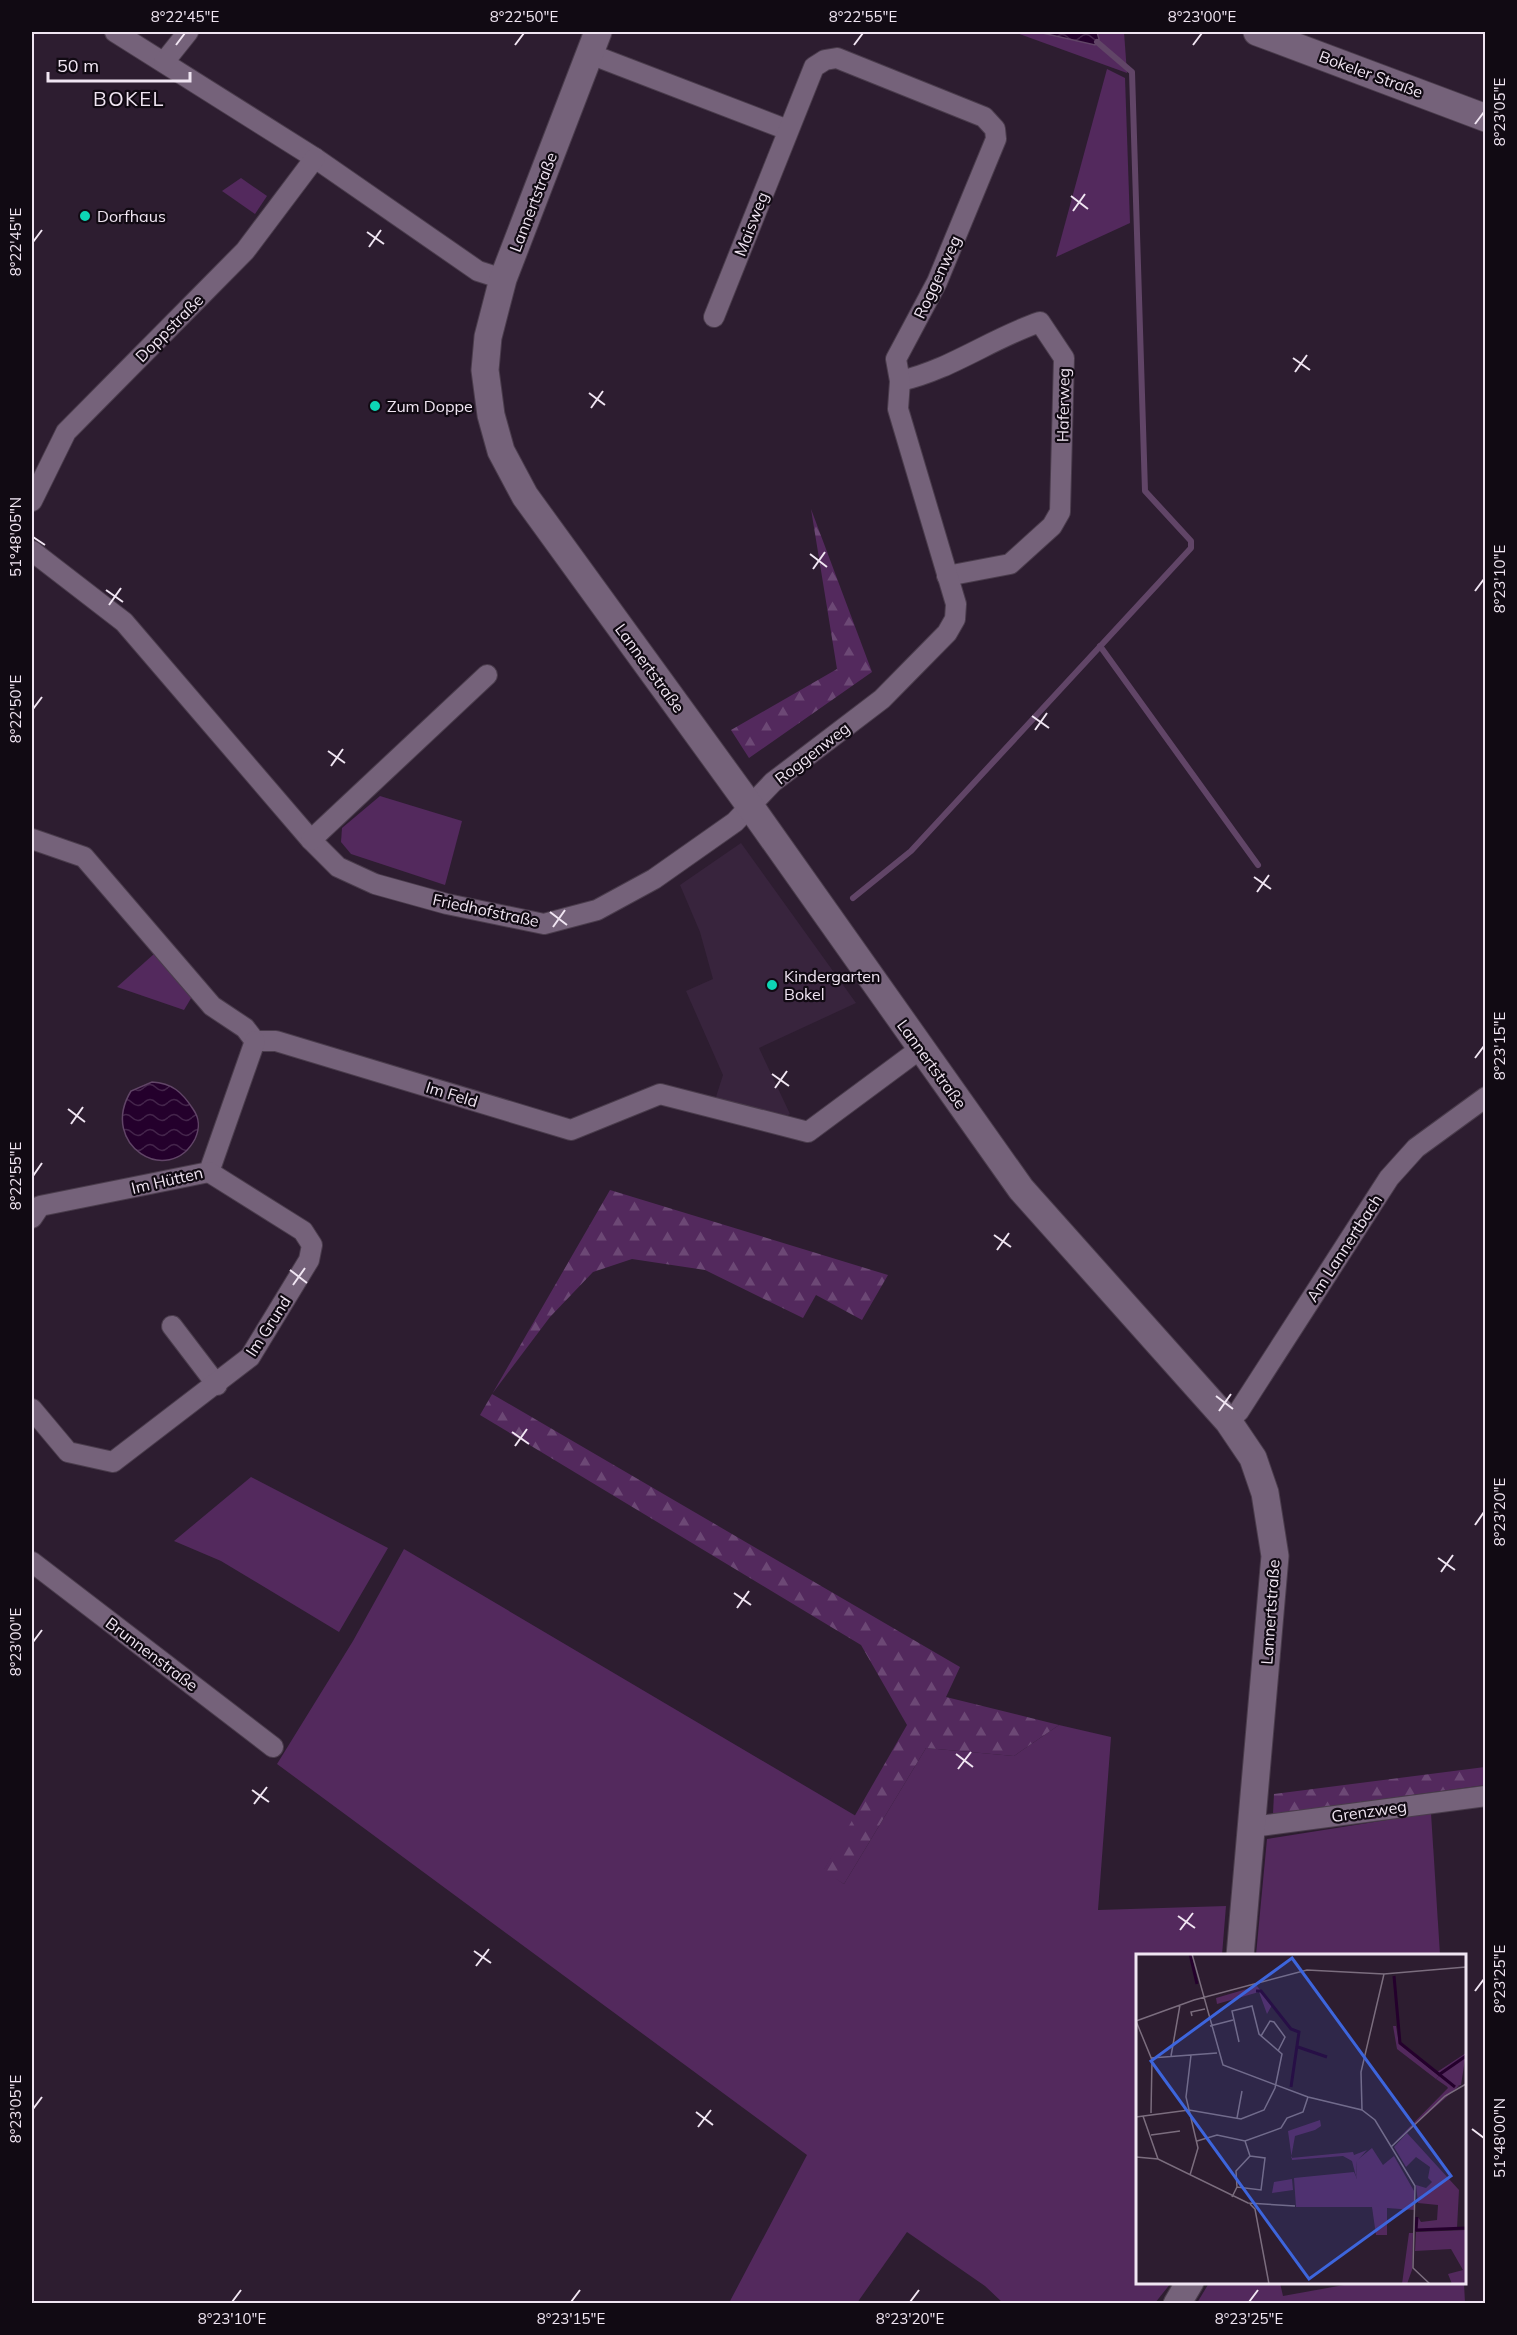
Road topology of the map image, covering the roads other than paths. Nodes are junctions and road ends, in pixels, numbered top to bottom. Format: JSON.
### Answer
{"nodes":[{"id":1,"x":115,"y":32,"type":"edge"},
{"id":2,"x":188,"y":32,"type":"edge"},
{"id":3,"x":1257,"y":32,"type":"edge"},
{"id":4,"x":594,"y":43,"type":"edge"},
{"id":5,"x":164,"y":62,"type":"junction"},
{"id":6,"x":1485,"y":118,"type":"edge"},
{"id":7,"x":788,"y":130,"type":"junction"},
{"id":8,"x":315,"y":158,"type":"junction"},
{"id":9,"x":503,"y":279,"type":"junction"},
{"id":10,"x":714,"y":317,"type":"dead end"},
{"id":11,"x":900,"y":381,"type":"junction"},
{"id":12,"x":32,"y":501,"type":"edge"},
{"id":13,"x":32,"y":551,"type":"edge"},
{"id":14,"x":947,"y":576,"type":"junction"},
{"id":15,"x":487,"y":675,"type":"dead end"},
{"id":16,"x":750,"y":806,"type":"junction"},
{"id":17,"x":32,"y":839,"type":"edge"},
{"id":18,"x":311,"y":840,"type":"junction"},
{"id":19,"x":255,"y":1041,"type":"junction"},
{"id":20,"x":920,"y":1049,"type":"junction"},
{"id":21,"x":1485,"y":1097,"type":"edge"},
{"id":22,"x":209,"y":1172,"type":"junction"},
{"id":23,"x":32,"y":1218,"type":"edge"},
{"id":24,"x":172,"y":1326,"type":"dead end"},
{"id":25,"x":217,"y":1385,"type":"junction"},
{"id":26,"x":32,"y":1409,"type":"edge"},
{"id":27,"x":1228,"y":1421,"type":"junction"},
{"id":28,"x":32,"y":1562,"type":"edge"},
{"id":29,"x":273,"y":1747,"type":"dead end"},
{"id":30,"x":1485,"y":1796,"type":"edge"},
{"id":31,"x":1252,"y":1827,"type":"junction"},
{"id":32,"x":1240,"y":1954,"type":"edge"},
{"id":33,"x":1189,"y":2284,"type":"edge"},
{"id":34,"x":1177,"y":2304,"type":"edge"}],
"edges":[{"from":1,"to":5,"type":"street"},
{"from":2,"to":5,"type":"street"},
{"from":3,"to":6,"type":"street","name":"Bokeler Straße"},
{"from":4,"to":7,"type":"street"},
{"from":4,"to":9,"type":"street","name":"Lannertstraße"},
{"from":5,"to":8,"type":"street"},
{"from":7,"to":10,"type":"street","name":"Maisweg"},
{"from":7,"to":11,"type":"street","name":"Roggenweg"},
{"from":8,"to":9,"type":"street"},
{"from":8,"to":12,"type":"street","name":"Doppstraße"},
{"from":9,"to":16,"type":"street","name":"Lannertstraße"},
{"from":11,"to":14,"type":"street","name":"Roggenweg"},
{"from":11,"to":14,"type":"street","name":"Haferweg"},
{"from":13,"to":18,"type":"street","name":"Friedhofstraße"},
{"from":14,"to":16,"type":"street","name":"Roggenweg"},
{"from":15,"to":18,"type":"street"},
{"from":16,"to":18,"type":"street","name":"Friedhofstraße"},
{"from":16,"to":20,"type":"street","name":"Lannertstraße"},
{"from":17,"to":19,"type":"street"},
{"from":19,"to":20,"type":"street","name":"Im Feld"},
{"from":19,"to":22,"type":"street","name":"Im Hütten"},
{"from":20,"to":27,"type":"street","name":"Lannertstraße"},
{"from":21,"to":27,"type":"street","name":"Am Lannertbach"},
{"from":22,"to":23,"type":"street","name":"Im Hütten"},
{"from":22,"to":25,"type":"street","name":"Im Grund"},
{"from":24,"to":25,"type":"street"},
{"from":25,"to":26,"type":"street","name":"Im Grund"},
{"from":27,"to":31,"type":"street","name":"Lannertstraße"},
{"from":28,"to":29,"type":"street","name":"Brunnenstraße"},
{"from":30,"to":31,"type":"street","name":"Grenzweg"},
{"from":31,"to":32,"type":"street","name":"Lannertstraße"},
{"from":33,"to":34,"type":"street"}]}
